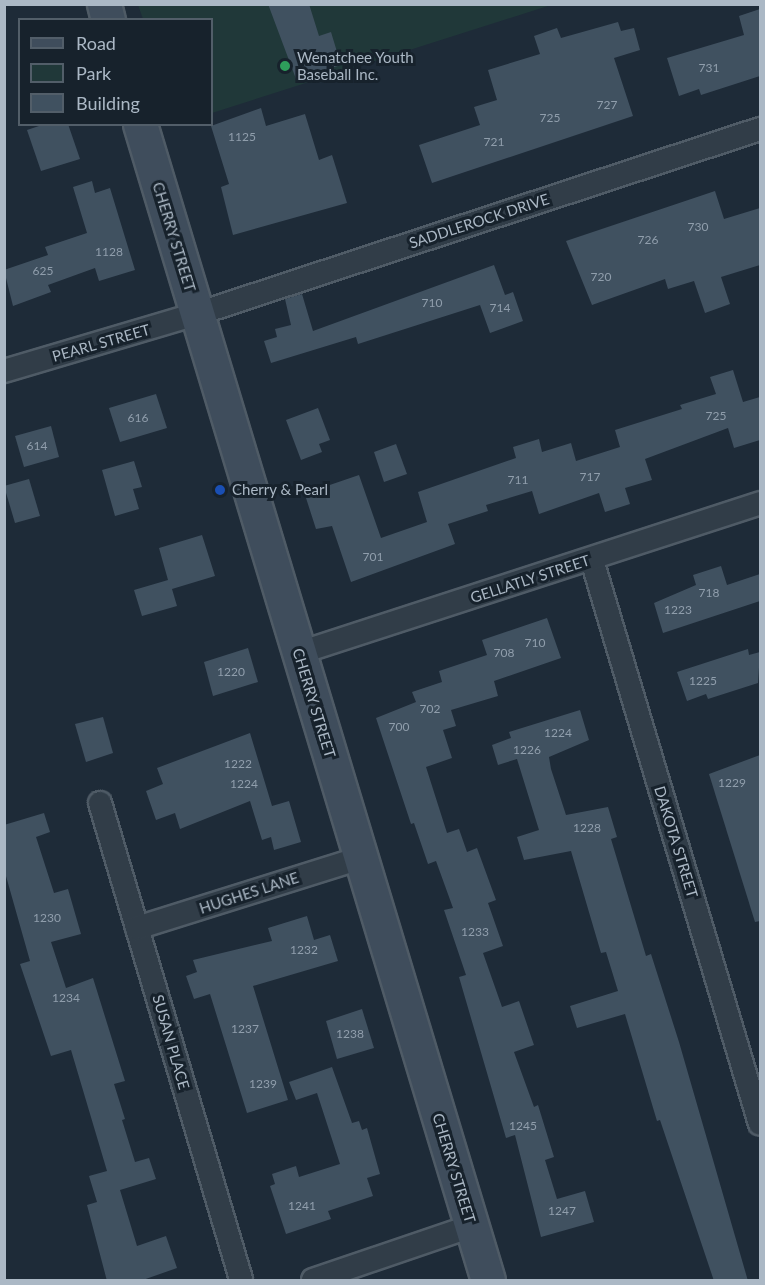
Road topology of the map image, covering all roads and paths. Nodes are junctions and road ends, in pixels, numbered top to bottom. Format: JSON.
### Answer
{"nodes":[{"id":1,"x":141,"y":126,"type":"edge"},
{"id":2,"x":760,"y":129,"type":"edge"},
{"id":3,"x":197,"y":314,"type":"junction"},
{"id":4,"x":4,"y":371,"type":"edge"},
{"id":5,"x":760,"y":503,"type":"edge"},
{"id":6,"x":592,"y":560,"type":"junction"},
{"id":7,"x":299,"y":653,"type":"junction"},
{"id":8,"x":100,"y":803,"type":"dead end"},
{"id":9,"x":360,"y":858,"type":"junction"},
{"id":10,"x":137,"y":928,"type":"junction"},
{"id":11,"x":760,"y":1124,"type":"edge"},
{"id":12,"x":472,"y":1226,"type":"junction"},
{"id":13,"x":241,"y":1281,"type":"edge"},
{"id":14,"x":313,"y":1281,"type":"edge"},
{"id":15,"x":489,"y":1281,"type":"edge"}],
"edges":[{"from":1,"to":3,"type":"main road","name":"CHERRY STREET"},
{"from":2,"to":3,"type":"street","name":"SADDLEROCK DRIVE"},
{"from":3,"to":4,"type":"street","name":"PEARL STREET"},
{"from":3,"to":7,"type":"main road","name":"CHERRY STREET"},
{"from":5,"to":6,"type":"street","name":"GELLATLY STREET"},
{"from":6,"to":7,"type":"street","name":"GELLATLY STREET"},
{"from":6,"to":11,"type":"street","name":"DAKOTA STREET"},
{"from":7,"to":9,"type":"main road","name":"CHERRY STREET"},
{"from":8,"to":10,"type":"street","name":"SUSAN PLACE"},
{"from":9,"to":10,"type":"street","name":"HUGHES LANE"},
{"from":9,"to":12,"type":"main road","name":"CHERRY STREET"},
{"from":10,"to":13,"type":"street","name":"SUSAN PLACE"},
{"from":12,"to":14,"type":"street"},
{"from":12,"to":15,"type":"main road","name":"CHERRY STREET"}]}
